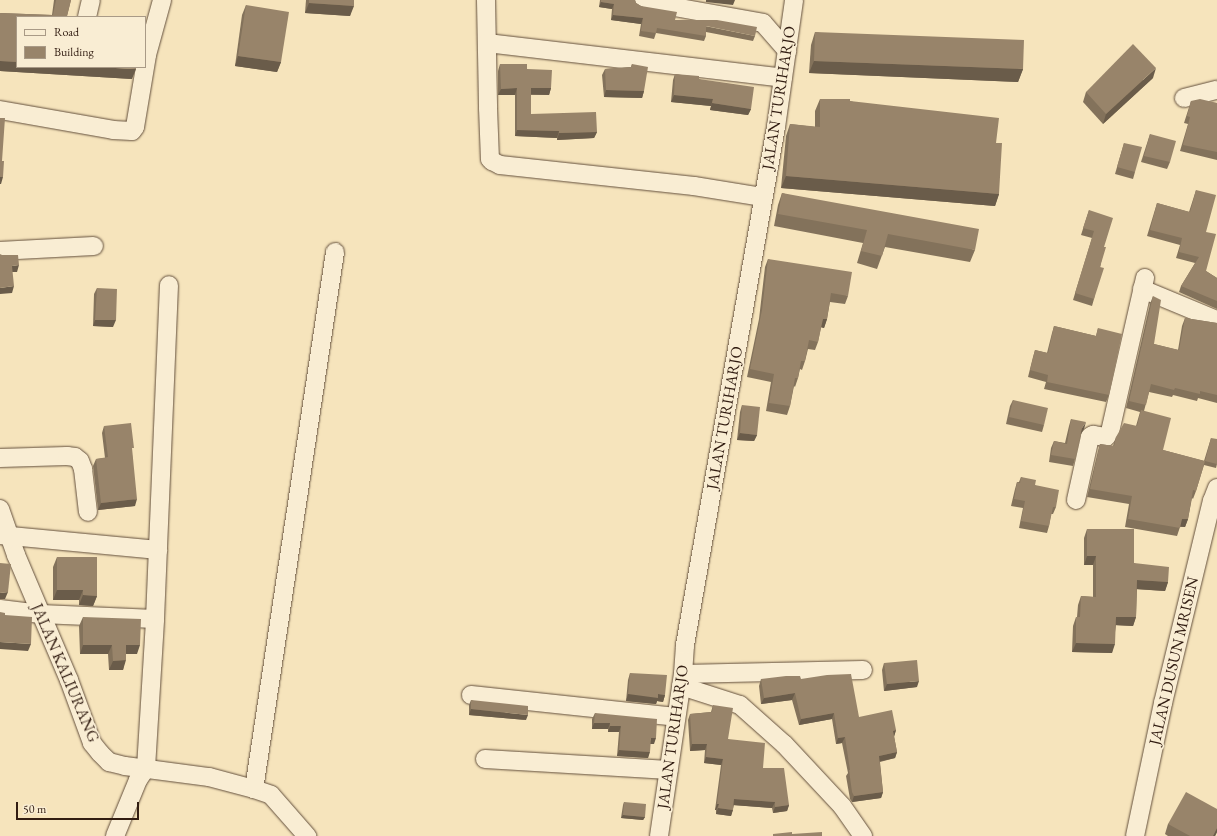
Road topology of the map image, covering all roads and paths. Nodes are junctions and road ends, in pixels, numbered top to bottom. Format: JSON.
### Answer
{"nodes":[{"id":1,"x":91,"y":0,"type":"edge"},
{"id":2,"x":162,"y":0,"type":"edge"},
{"id":3,"x":486,"y":0,"type":"edge"},
{"id":4,"x":794,"y":0,"type":"edge"},
{"id":5,"x":641,"y":1,"type":"edge"},
{"id":6,"x":87,"y":16,"type":"edge"},
{"id":7,"x":487,"y":43,"type":"junction"},
{"id":8,"x":787,"y":51,"type":"junction"},
{"id":9,"x":146,"y":62,"type":"edge"},
{"id":10,"x":145,"y":68,"type":"edge"},
{"id":11,"x":783,"y":78,"type":"junction"},
{"id":12,"x":1217,"y":90,"type":"edge"},
{"id":13,"x":1184,"y":98,"type":"dead end"},
{"id":14,"x":0,"y":110,"type":"edge"},
{"id":15,"x":763,"y":197,"type":"junction"},
{"id":16,"x":94,"y":246,"type":"dead end"},
{"id":17,"x":0,"y":251,"type":"edge"},
{"id":18,"x":335,"y":252,"type":"dead end"},
{"id":19,"x":170,"y":285,"type":"dead end"},
{"id":20,"x":1217,"y":320,"type":"edge"},
{"id":21,"x":0,"y":458,"type":"edge"},
{"id":22,"x":1217,"y":488,"type":"edge"},
{"id":23,"x":1076,"y":500,"type":"dead end"},
{"id":24,"x":0,"y":509,"type":"edge"},
{"id":25,"x":88,"y":512,"type":"dead end"},
{"id":26,"x":5,"y":535,"type":"edge"},
{"id":27,"x":158,"y":550,"type":"junction"},
{"id":28,"x":0,"y":610,"type":"edge"},
{"id":29,"x":40,"y":614,"type":"junction"},
{"id":30,"x":155,"y":619,"type":"junction"},
{"id":31,"x":863,"y":670,"type":"dead end"},
{"id":32,"x":682,"y":680,"type":"junction"},
{"id":33,"x":471,"y":694,"type":"dead end"},
{"id":34,"x":676,"y":717,"type":"junction"},
{"id":35,"x":486,"y":759,"type":"dead end"},
{"id":36,"x":146,"y":768,"type":"junction"},
{"id":37,"x":669,"y":770,"type":"junction"},
{"id":38,"x":254,"y":789,"type":"junction"},
{"id":39,"x":115,"y":836,"type":"edge"},
{"id":40,"x":307,"y":836,"type":"edge"},
{"id":41,"x":659,"y":836,"type":"edge"},
{"id":42,"x":863,"y":836,"type":"edge"},
{"id":43,"x":1135,"y":836,"type":"edge"}],
"edges":[{"from":1,"to":6,"type":"street"},
{"from":2,"to":9,"type":"street"},
{"from":3,"to":7,"type":"street"},
{"from":4,"to":8,"type":"street","name":"JALAN TURIHARJO"},
{"from":5,"to":8,"type":"street"},
{"from":7,"to":11,"type":"street"},
{"from":7,"to":15,"type":"street"},
{"from":8,"to":11,"type":"street","name":"JALAN TURIHARJO"},
{"from":10,"to":14,"type":"street"},
{"from":11,"to":15,"type":"street","name":"JALAN TURIHARJO"},
{"from":12,"to":13,"type":"street"},
{"from":15,"to":32,"type":"street","name":"JALAN TURIHARJO"},
{"from":16,"to":17,"type":"street"},
{"from":18,"to":38,"type":"street"},
{"from":19,"to":27,"type":"street"},
{"from":20,"to":23,"type":"street"},
{"from":21,"to":25,"type":"street"},
{"from":22,"to":43,"type":"street","name":"JALAN DUSUN MRISEN"},
{"from":24,"to":26,"type":"street","name":"JALAN KALIURANG"},
{"from":26,"to":27,"type":"street"},
{"from":26,"to":29,"type":"street","name":"JALAN KALIURANG"},
{"from":27,"to":30,"type":"street"},
{"from":28,"to":29,"type":"street"},
{"from":29,"to":30,"type":"street"},
{"from":29,"to":36,"type":"street","name":"JALAN KALIURANG"},
{"from":30,"to":36,"type":"street"},
{"from":31,"to":32,"type":"street"},
{"from":32,"to":34,"type":"street","name":"JALAN TURIHARJO"},
{"from":32,"to":42,"type":"street"},
{"from":33,"to":34,"type":"street"},
{"from":34,"to":37,"type":"street","name":"JALAN TURIHARJO"},
{"from":35,"to":37,"type":"street"},
{"from":36,"to":38,"type":"street","name":"JALAN KALIURANG"},
{"from":36,"to":39,"type":"street"},
{"from":37,"to":41,"type":"street","name":"JALAN TURIHARJO"},
{"from":38,"to":40,"type":"street","name":"JALAN KALIURANG"}]}
